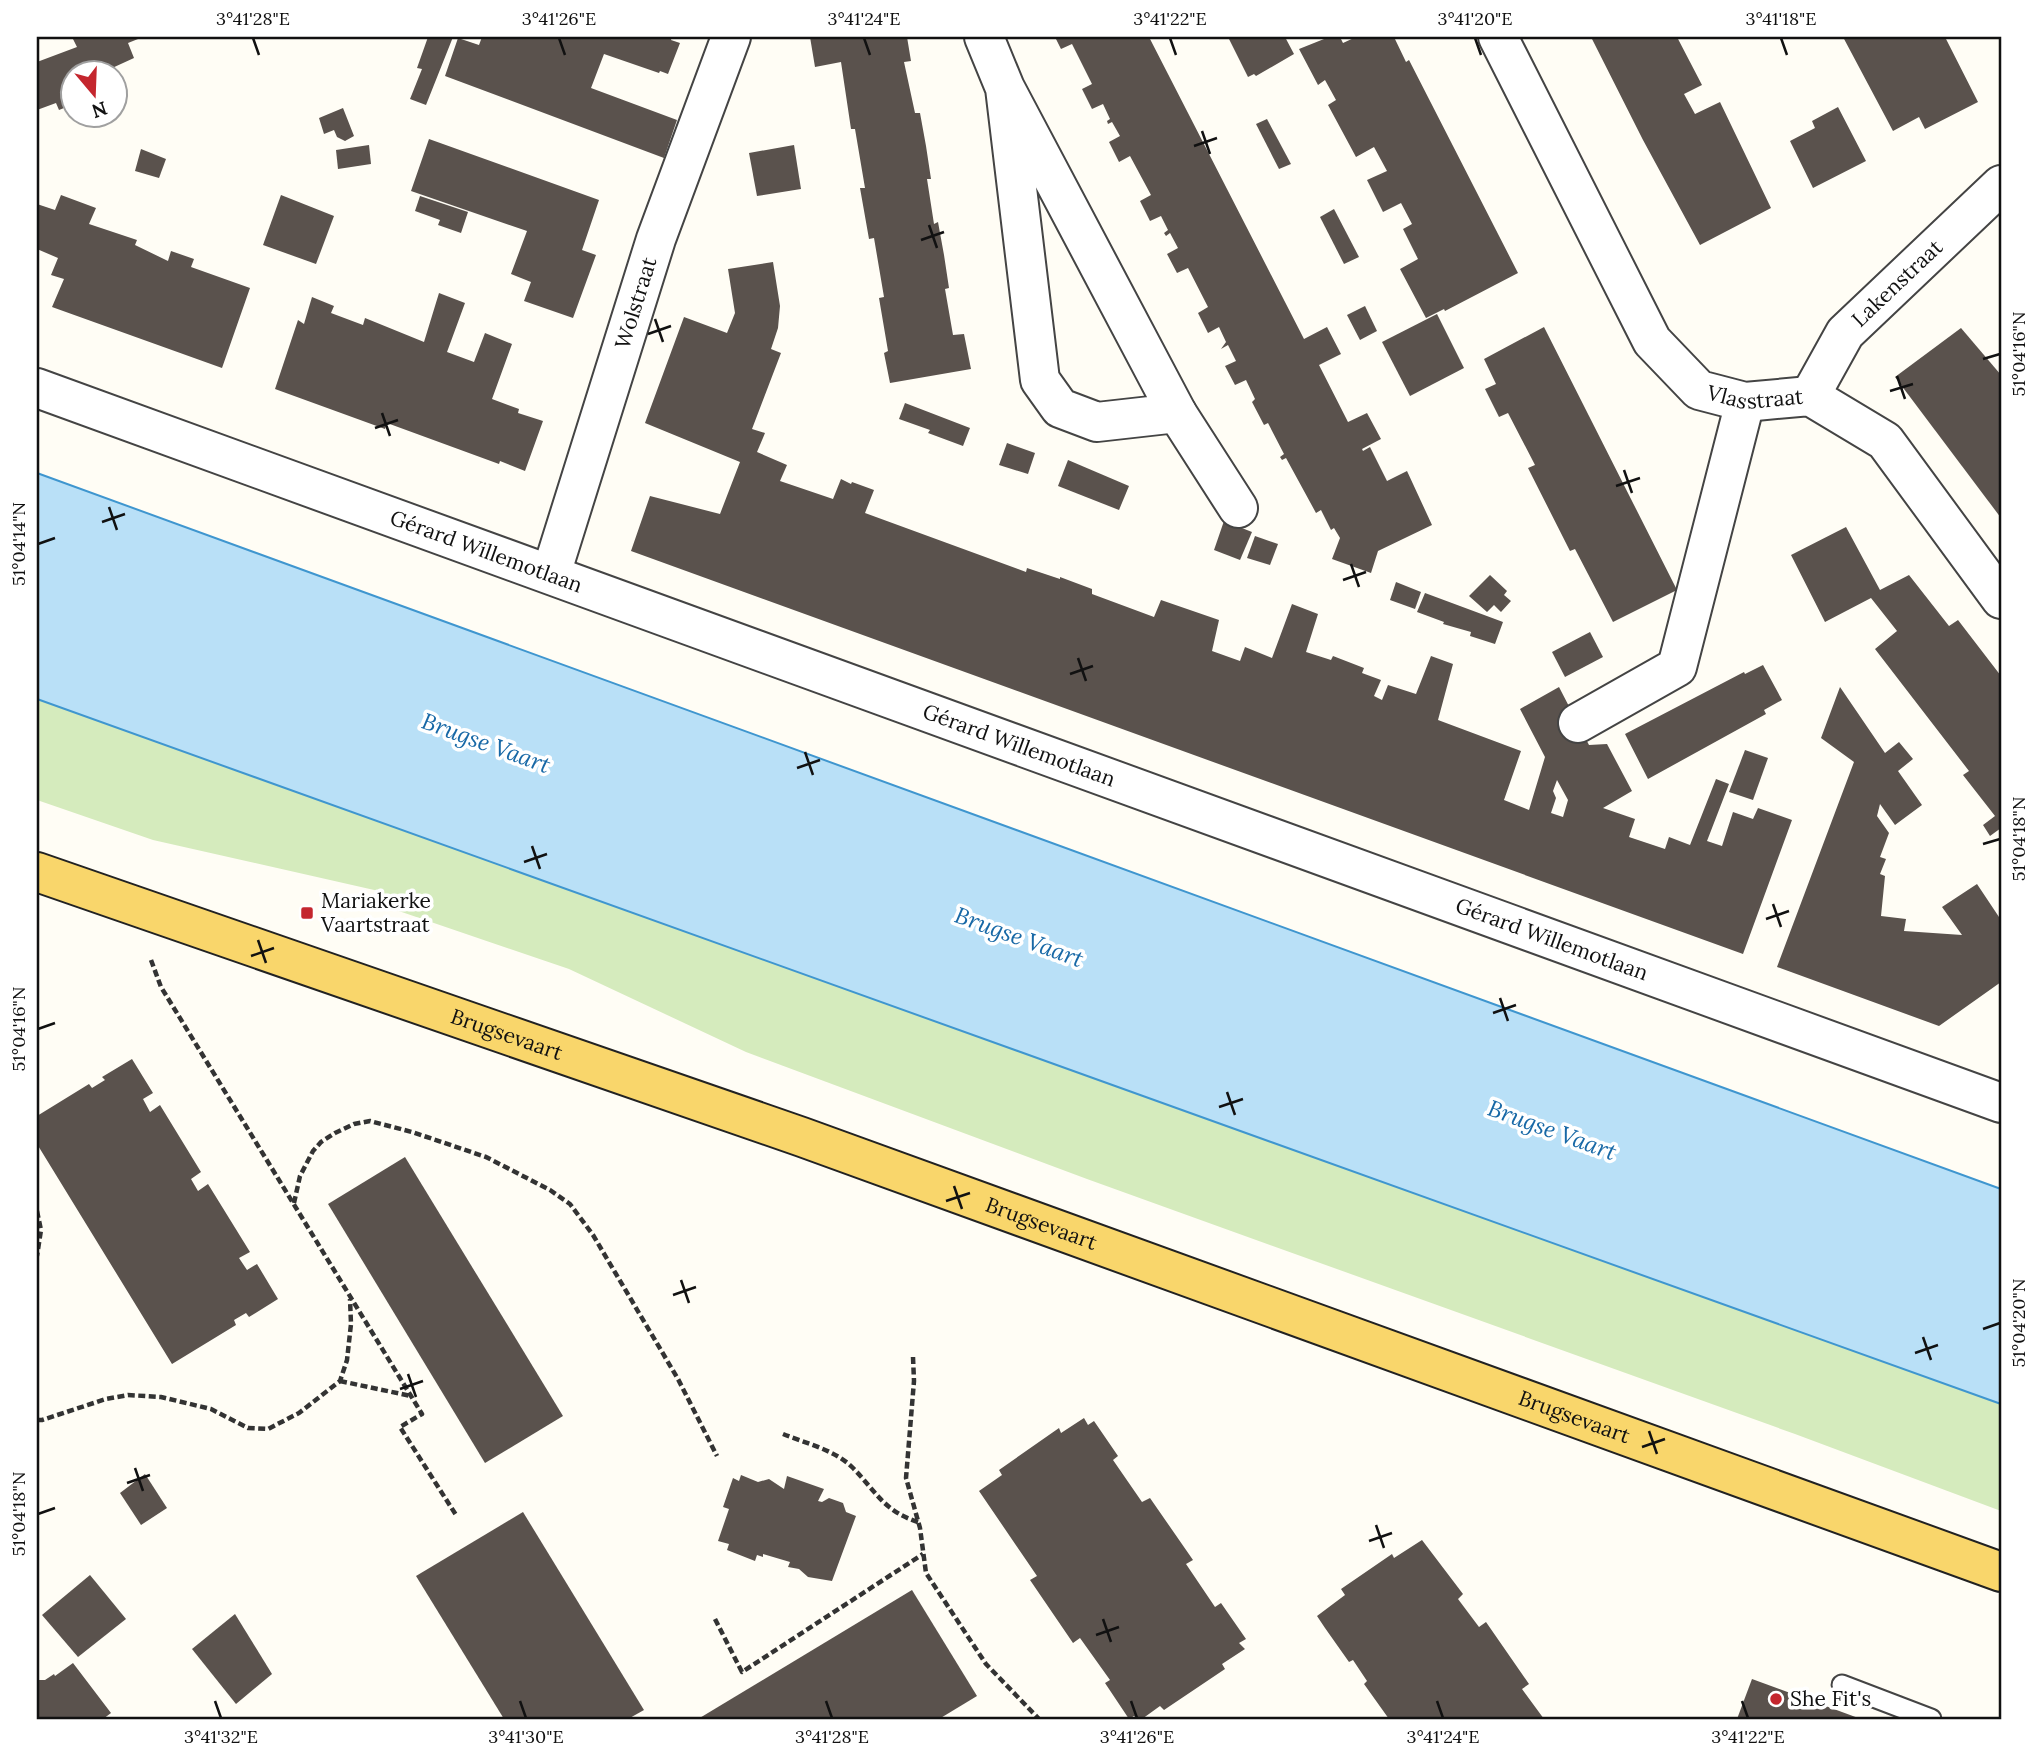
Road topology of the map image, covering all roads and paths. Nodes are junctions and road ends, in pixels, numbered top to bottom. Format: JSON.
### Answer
{"nodes":[{"id":1,"x":731,"y":37,"type":"edge"},
{"id":2,"x":984,"y":37,"type":"edge"},
{"id":3,"x":1498,"y":37,"type":"edge"},
{"id":4,"x":1005,"y":88,"type":"junction"},
{"id":5,"x":2001,"y":186,"type":"edge"},
{"id":6,"x":37,"y":388,"type":"edge"},
{"id":7,"x":1810,"y":396,"type":"junction"},
{"id":8,"x":1745,"y":402,"type":"junction"},
{"id":9,"x":1177,"y":413,"type":"junction"},
{"id":10,"x":1238,"y":508,"type":"dead end"},
{"id":11,"x":551,"y":574,"type":"junction"},
{"id":12,"x":2001,"y":599,"type":"edge"},
{"id":13,"x":1578,"y":723,"type":"dead end"},
{"id":14,"x":37,"y":872,"type":"edge"},
{"id":15,"x":130,"y":904,"type":"junction"},
{"id":16,"x":2001,"y":1103,"type":"edge"},
{"id":17,"x":293,"y":1204,"type":"junction"},
{"id":18,"x":37,"y":1211,"type":"edge"},
{"id":19,"x":37,"y":1255,"type":"edge"},
{"id":20,"x":350,"y":1297,"type":"junction"},
{"id":21,"x":913,"y":1357,"type":"dead end"},
{"id":22,"x":340,"y":1381,"type":"junction"},
{"id":23,"x":411,"y":1396,"type":"junction"},
{"id":24,"x":37,"y":1420,"type":"edge"},
{"id":25,"x":783,"y":1434,"type":"dead end"},
{"id":26,"x":717,"y":1456,"type":"dead end"},
{"id":27,"x":456,"y":1515,"type":"dead end"},
{"id":28,"x":919,"y":1522,"type":"junction"},
{"id":29,"x":923,"y":1554,"type":"junction"},
{"id":30,"x":2001,"y":1572,"type":"edge"},
{"id":31,"x":715,"y":1619,"type":"dead end"},
{"id":32,"x":1842,"y":1685,"type":"dead end"},
{"id":33,"x":1039,"y":1719,"type":"edge"},
{"id":34,"x":1931,"y":1719,"type":"edge"}],
"edges":[{"from":1,"to":11,"type":"street","name":"Wolstraat"},
{"from":2,"to":4,"type":"street"},
{"from":3,"to":8,"type":"street","name":"Vlasstraat"},
{"from":4,"to":9,"type":"street"},
{"from":4,"to":9,"type":"street"},
{"from":5,"to":7,"type":"street","name":"Lakenstraat"},
{"from":6,"to":11,"type":"street","name":"Gérard Willemotlaan"},
{"from":7,"to":8,"type":"street","name":"Vlasstraat"},
{"from":7,"to":12,"type":"street","name":"Vlasstraat"},
{"from":8,"to":13,"type":"street"},
{"from":9,"to":10,"type":"street"},
{"from":11,"to":16,"type":"street","name":"Gérard Willemotlaan"},
{"from":14,"to":15,"type":"main road","name":"Brugsevaart"},
{"from":15,"to":17,"type":"path"},
{"from":15,"to":30,"type":"main road","name":"Brugsevaart"},
{"from":17,"to":20,"type":"path"},
{"from":17,"to":26,"type":"path"},
{"from":18,"to":19,"type":"path"},
{"from":20,"to":22,"type":"path"},
{"from":20,"to":23,"type":"path"},
{"from":21,"to":28,"type":"path"},
{"from":22,"to":23,"type":"path"},
{"from":22,"to":24,"type":"path"},
{"from":23,"to":27,"type":"path"},
{"from":25,"to":28,"type":"path"},
{"from":28,"to":29,"type":"path"},
{"from":29,"to":31,"type":"path"},
{"from":29,"to":33,"type":"path"},
{"from":32,"to":34,"type":"lane"}]}
